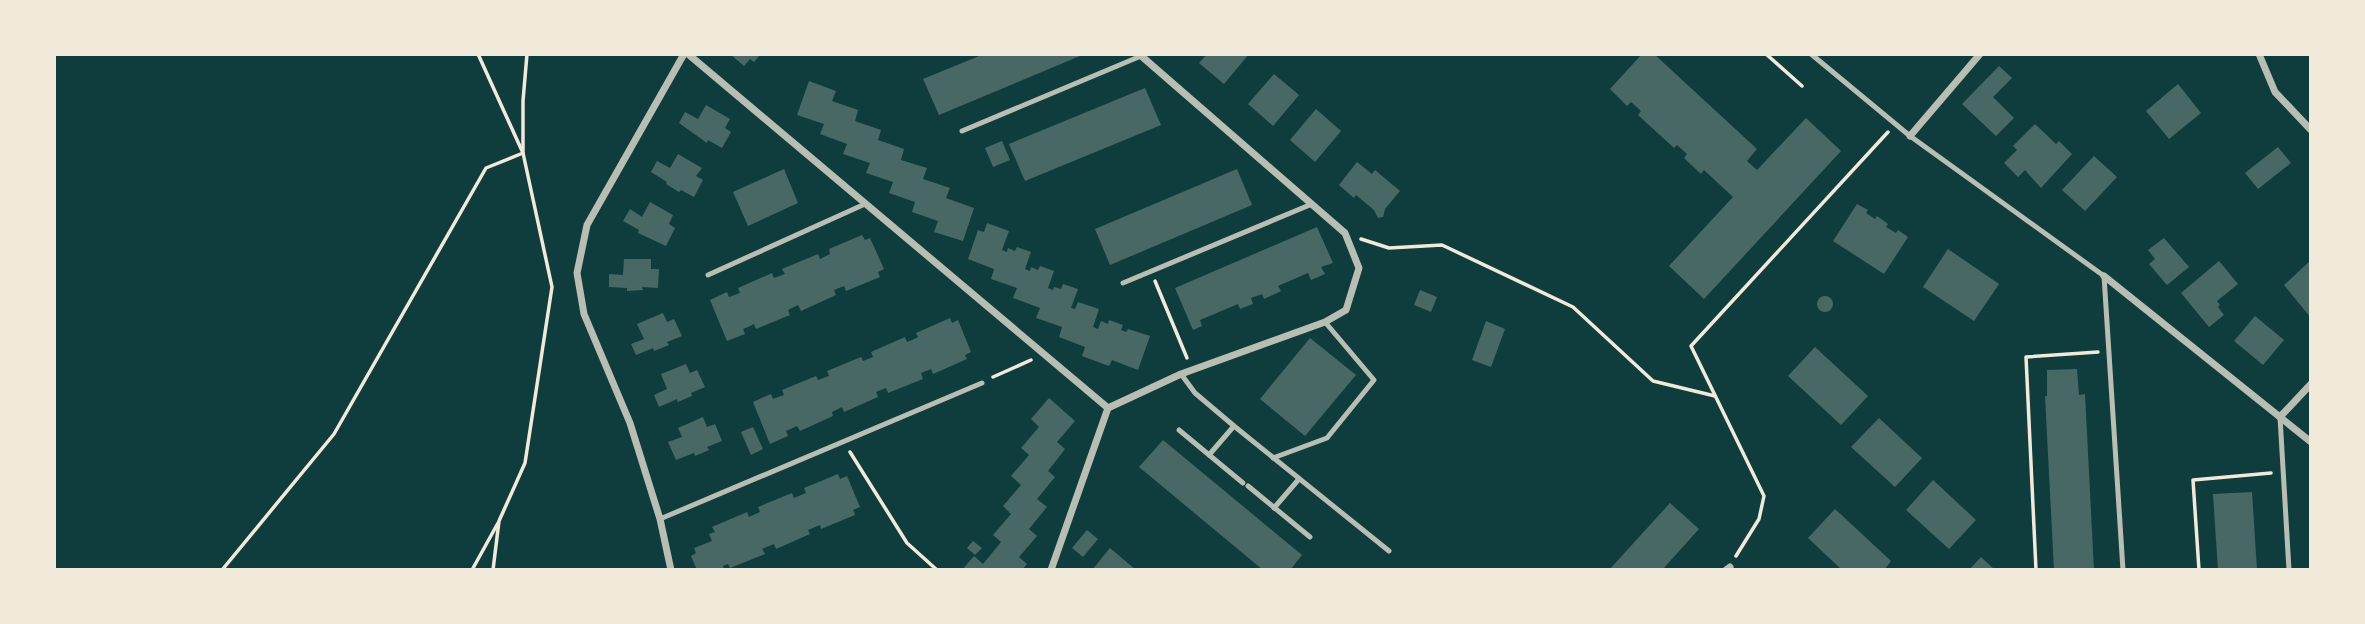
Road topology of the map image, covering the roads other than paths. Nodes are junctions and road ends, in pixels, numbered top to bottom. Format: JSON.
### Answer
{"nodes":[{"id":1,"x":686,"y":54,"type":"edge"},
{"id":2,"x":1811,"y":54,"type":"edge"},
{"id":3,"x":1980,"y":54,"type":"edge"},
{"id":4,"x":2259,"y":54,"type":"edge"},
{"id":5,"x":1140,"y":55,"type":"edge"},
{"id":6,"x":2311,"y":130,"type":"edge"},
{"id":7,"x":962,"y":131,"type":"dead end"},
{"id":8,"x":1910,"y":136,"type":"junction"},
{"id":9,"x":865,"y":204,"type":"junction"},
{"id":10,"x":1312,"y":204,"type":"junction"},
{"id":11,"x":708,"y":275,"type":"dead end"},
{"id":12,"x":2104,"y":276,"type":"junction"},
{"id":13,"x":1124,"y":282,"type":"dead end"},
{"id":14,"x":1325,"y":322,"type":"junction"},
{"id":15,"x":1181,"y":374,"type":"junction"},
{"id":16,"x":982,"y":383,"type":"road end"},
{"id":17,"x":2311,"y":384,"type":"edge"},
{"id":18,"x":1108,"y":408,"type":"junction"},
{"id":19,"x":2280,"y":418,"type":"junction"},
{"id":20,"x":1234,"y":426,"type":"junction"},
{"id":21,"x":1179,"y":430,"type":"dead end"},
{"id":22,"x":2311,"y":442,"type":"edge"},
{"id":23,"x":1209,"y":455,"type":"junction"},
{"id":24,"x":1273,"y":458,"type":"junction"},
{"id":25,"x":1299,"y":479,"type":"junction"},
{"id":26,"x":1274,"y":508,"type":"junction"},
{"id":27,"x":660,"y":519,"type":"junction"},
{"id":28,"x":1310,"y":537,"type":"dead end"},
{"id":29,"x":1389,"y":551,"type":"dead end"},
{"id":30,"x":671,"y":570,"type":"edge"},
{"id":31,"x":1051,"y":570,"type":"edge"},
{"id":32,"x":2123,"y":570,"type":"edge"},
{"id":33,"x":2289,"y":570,"type":"edge"}],
"edges":[{"from":1,"to":9,"type":"street"},
{"from":1,"to":27,"type":"street"},
{"from":2,"to":8,"type":"lane"},
{"from":3,"to":8,"type":"street"},
{"from":4,"to":6,"type":"street"},
{"from":5,"to":7,"type":"lane"},
{"from":5,"to":10,"type":"street"},
{"from":8,"to":12,"type":"lane"},
{"from":9,"to":11,"type":"lane"},
{"from":9,"to":18,"type":"street"},
{"from":10,"to":13,"type":"lane"},
{"from":10,"to":14,"type":"street"},
{"from":12,"to":19,"type":"street"},
{"from":12,"to":32,"type":"lane"},
{"from":14,"to":15,"type":"street"},
{"from":14,"to":24,"type":"lane"},
{"from":15,"to":18,"type":"street"},
{"from":15,"to":20,"type":"lane"},
{"from":16,"to":27,"type":"lane"},
{"from":17,"to":19,"type":"street"},
{"from":18,"to":31,"type":"street"},
{"from":19,"to":22,"type":"street"},
{"from":19,"to":33,"type":"lane"},
{"from":20,"to":23,"type":"lane"},
{"from":20,"to":24,"type":"lane"},
{"from":21,"to":23,"type":"lane"},
{"from":23,"to":26,"type":"lane"},
{"from":24,"to":25,"type":"lane"},
{"from":25,"to":26,"type":"lane"},
{"from":25,"to":29,"type":"lane"},
{"from":26,"to":28,"type":"lane"},
{"from":27,"to":30,"type":"street"}]}
